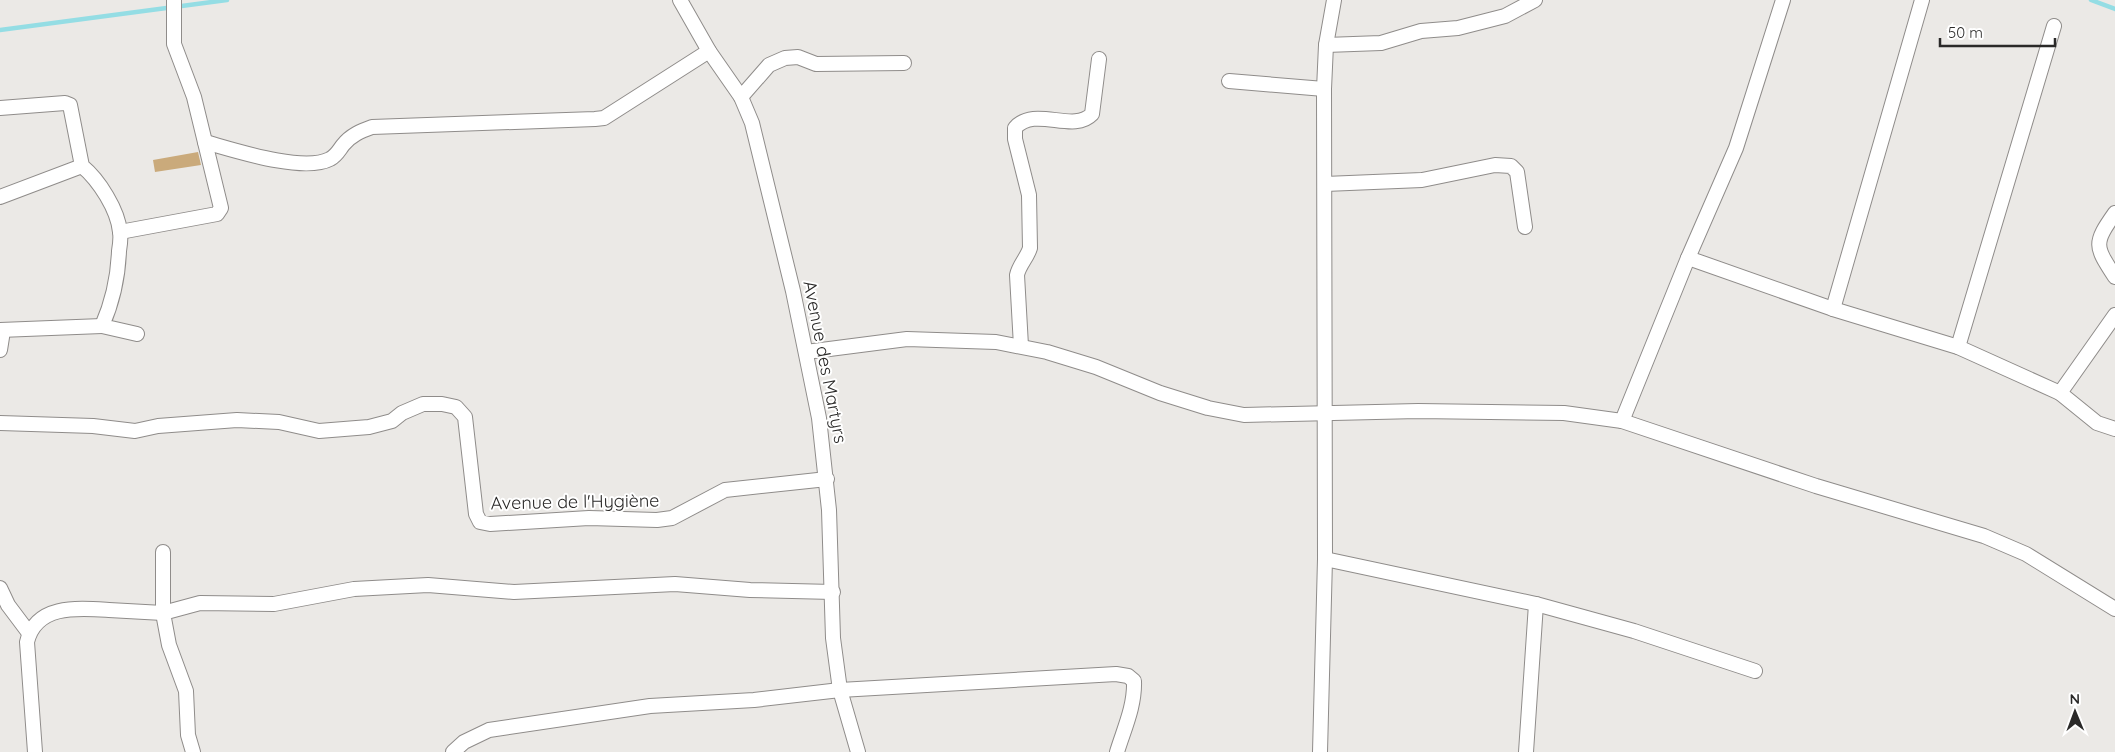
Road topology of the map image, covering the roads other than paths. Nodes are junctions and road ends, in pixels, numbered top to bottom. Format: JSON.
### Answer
{"nodes":[{"id":1,"x":174,"y":0,"type":"edge"},
{"id":2,"x":680,"y":0,"type":"edge"},
{"id":3,"x":1334,"y":0,"type":"edge"},
{"id":4,"x":1535,"y":0,"type":"edge"},
{"id":5,"x":1783,"y":0,"type":"edge"},
{"id":6,"x":1922,"y":0,"type":"edge"},
{"id":7,"x":2054,"y":26,"type":"dead end"},
{"id":8,"x":1326,"y":45,"type":"junction"},
{"id":9,"x":709,"y":51,"type":"junction"},
{"id":10,"x":1098,"y":59,"type":"dead end"},
{"id":11,"x":904,"y":63,"type":"dead end"},
{"id":12,"x":1229,"y":81,"type":"dead end"},
{"id":13,"x":1324,"y":89,"type":"junction"},
{"id":14,"x":741,"y":98,"type":"junction"},
{"id":15,"x":0,"y":108,"type":"edge"},
{"id":16,"x":205,"y":142,"type":"junction"},
{"id":17,"x":82,"y":166,"type":"junction"},
{"id":18,"x":1325,"y":184,"type":"junction"},
{"id":19,"x":0,"y":197,"type":"edge"},
{"id":20,"x":2115,"y":213,"type":"edge"},
{"id":21,"x":1525,"y":227,"type":"dead end"},
{"id":22,"x":120,"y":232,"type":"junction"},
{"id":23,"x":1688,"y":258,"type":"junction"},
{"id":24,"x":2115,"y":277,"type":"edge"},
{"id":25,"x":1833,"y":309,"type":"junction"},
{"id":26,"x":2115,"y":315,"type":"edge"},
{"id":27,"x":102,"y":326,"type":"junction"},
{"id":28,"x":2,"y":330,"type":"edge"},
{"id":29,"x":137,"y":334,"type":"dead end"},
{"id":30,"x":1020,"y":346,"type":"junction"},
{"id":31,"x":1958,"y":347,"type":"junction"},
{"id":32,"x":0,"y":350,"type":"edge"},
{"id":33,"x":806,"y":352,"type":"junction"},
{"id":34,"x":2060,"y":393,"type":"junction"},
{"id":35,"x":1323,"y":412,"type":"junction"},
{"id":36,"x":1622,"y":421,"type":"junction"},
{"id":37,"x":0,"y":423,"type":"edge"},
{"id":38,"x":2115,"y":429,"type":"edge"},
{"id":39,"x":827,"y":479,"type":"junction"},
{"id":40,"x":163,"y":552,"type":"dead end"},
{"id":41,"x":1325,"y":560,"type":"junction"},
{"id":42,"x":0,"y":588,"type":"edge"},
{"id":43,"x":833,"y":592,"type":"junction"},
{"id":44,"x":1536,"y":604,"type":"junction"},
{"id":45,"x":2115,"y":609,"type":"edge"},
{"id":46,"x":163,"y":613,"type":"junction"},
{"id":47,"x":29,"y":633,"type":"junction"},
{"id":48,"x":1755,"y":670,"type":"dead end"},
{"id":49,"x":840,"y":690,"type":"junction"},
{"id":50,"x":35,"y":752,"type":"edge"},
{"id":51,"x":193,"y":752,"type":"edge"},
{"id":52,"x":453,"y":752,"type":"edge"},
{"id":53,"x":858,"y":752,"type":"edge"},
{"id":54,"x":1117,"y":752,"type":"edge"},
{"id":55,"x":1320,"y":752,"type":"edge"},
{"id":56,"x":1526,"y":752,"type":"edge"}],
"edges":[{"from":1,"to":16,"type":"street"},
{"from":2,"to":9,"type":"street","name":"Avenue des Martyrs"},
{"from":3,"to":8,"type":"street"},
{"from":4,"to":8,"type":"street"},
{"from":5,"to":23,"type":"street"},
{"from":6,"to":25,"type":"street"},
{"from":7,"to":31,"type":"street"},
{"from":8,"to":13,"type":"street"},
{"from":9,"to":14,"type":"street","name":"Avenue des Martyrs"},
{"from":9,"to":16,"type":"street"},
{"from":10,"to":30,"type":"street"},
{"from":11,"to":14,"type":"street"},
{"from":12,"to":13,"type":"street"},
{"from":13,"to":18,"type":"street"},
{"from":14,"to":33,"type":"street","name":"Avenue des Martyrs"},
{"from":15,"to":17,"type":"street"},
{"from":16,"to":22,"type":"street"},
{"from":17,"to":19,"type":"street"},
{"from":17,"to":22,"type":"street"},
{"from":18,"to":21,"type":"street"},
{"from":18,"to":35,"type":"street"},
{"from":20,"to":24,"type":"street"},
{"from":22,"to":27,"type":"street"},
{"from":23,"to":25,"type":"street"},
{"from":23,"to":36,"type":"street"},
{"from":25,"to":31,"type":"street"},
{"from":26,"to":34,"type":"street"},
{"from":27,"to":28,"type":"street"},
{"from":27,"to":29,"type":"street"},
{"from":28,"to":32,"type":"street"},
{"from":30,"to":33,"type":"street"},
{"from":30,"to":35,"type":"street"},
{"from":31,"to":34,"type":"street"},
{"from":33,"to":39,"type":"street","name":"Avenue des Martyrs"},
{"from":34,"to":38,"type":"street"},
{"from":35,"to":36,"type":"street"},
{"from":35,"to":41,"type":"street"},
{"from":36,"to":45,"type":"street"},
{"from":37,"to":39,"type":"street","name":"Avenue de l'Hygiène"},
{"from":39,"to":43,"type":"street","name":"Avenue des Martyrs"},
{"from":40,"to":46,"type":"street"},
{"from":41,"to":44,"type":"street"},
{"from":41,"to":55,"type":"street"},
{"from":42,"to":47,"type":"street"},
{"from":43,"to":46,"type":"street"},
{"from":43,"to":49,"type":"street","name":"Avenue des Martyrs"},
{"from":44,"to":48,"type":"street"},
{"from":44,"to":56,"type":"street"},
{"from":46,"to":47,"type":"street"},
{"from":46,"to":51,"type":"street"},
{"from":47,"to":50,"type":"street"},
{"from":49,"to":52,"type":"street"},
{"from":49,"to":53,"type":"street","name":"Avenue des Martyrs"},
{"from":49,"to":54,"type":"street"}]}
